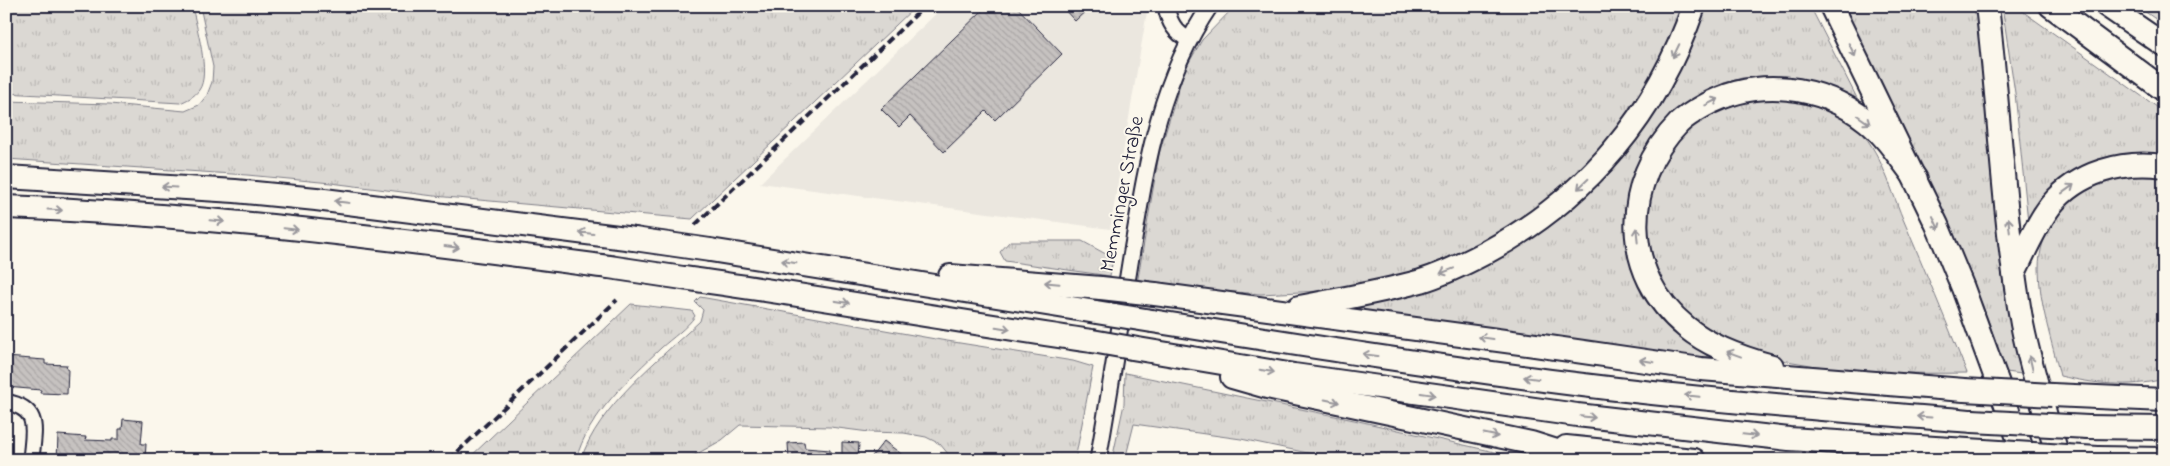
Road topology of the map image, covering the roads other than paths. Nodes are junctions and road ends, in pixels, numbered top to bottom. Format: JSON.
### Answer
{"nodes":[{"id":1,"x":1166,"y":6,"type":"edge"},
{"id":2,"x":1694,"y":6,"type":"edge"},
{"id":3,"x":1831,"y":6,"type":"edge"},
{"id":4,"x":1987,"y":6,"type":"edge"},
{"id":5,"x":2051,"y":6,"type":"edge"},
{"id":6,"x":2107,"y":6,"type":"edge"},
{"id":7,"x":1210,"y":7,"type":"edge"},
{"id":8,"x":1189,"y":40,"type":"junction"},
{"id":9,"x":2164,"y":45,"type":"edge"},
{"id":10,"x":2164,"y":90,"type":"edge"},
{"id":11,"x":2164,"y":166,"type":"edge"},
{"id":12,"x":6,"y":177,"type":"edge"},
{"id":13,"x":1916,"y":179,"type":"junction"},
{"id":14,"x":6,"y":208,"type":"edge"},
{"id":15,"x":855,"y":272,"type":"junction"},
{"id":16,"x":2014,"y":274,"type":"junction"},
{"id":17,"x":1283,"y":310,"type":"junction"},
{"id":18,"x":1132,"y":348,"type":"junction"},
{"id":19,"x":1852,"y":382,"type":"junction"},
{"id":20,"x":2164,"y":386,"type":"edge"},
{"id":21,"x":2122,"y":399,"type":"junction"},
{"id":22,"x":2164,"y":400,"type":"edge"},
{"id":23,"x":6,"y":402,"type":"edge"},
{"id":24,"x":2164,"y":428,"type":"edge"},
{"id":25,"x":1530,"y":443,"type":"junction"},
{"id":26,"x":2164,"y":459,"type":"edge"},
{"id":27,"x":31,"y":460,"type":"edge"},
{"id":28,"x":1098,"y":460,"type":"edge"},
{"id":29,"x":1585,"y":460,"type":"edge"},
{"id":30,"x":1694,"y":460,"type":"edge"},
{"id":31,"x":2026,"y":460,"type":"edge"},
{"id":32,"x":2059,"y":460,"type":"edge"}],
"edges":[{"from":1,"to":8,"type":"street"},
{"from":2,"to":17,"type":"highway","one_way":true},
{"from":3,"to":13,"type":"highway","one_way":true},
{"from":16,"to":4,"type":"highway","one_way":true},
{"from":5,"to":10,"type":"highway"},
{"from":6,"to":9,"type":"highway"},
{"from":7,"to":8,"type":"street","name":"Memminger Straße"},
{"from":8,"to":28,"type":"street","name":"Memminger Straße"},
{"from":16,"to":11,"type":"highway","one_way":true},
{"from":15,"to":12,"type":"highway","one_way":true,"bridge":true},
{"from":19,"to":13,"type":"highway","one_way":true},
{"from":13,"to":31,"type":"highway","one_way":true},
{"from":14,"to":18,"type":"highway","one_way":true,"bridge":true},
{"from":17,"to":15,"type":"highway","one_way":true,"bridge":true},
{"from":24,"to":15,"type":"highway","one_way":true,"bridge":true},
{"from":32,"to":16,"type":"highway","one_way":true},
{"from":19,"to":17,"type":"highway","one_way":true},
{"from":18,"to":25,"type":"highway","one_way":true},
{"from":18,"to":26,"type":"highway","one_way":true,"bridge":true},
{"from":19,"to":21,"type":"highway","bridge":true},
{"from":20,"to":21,"type":"highway"},
{"from":21,"to":22,"type":"highway"},
{"from":23,"to":27,"type":"street"},
{"from":25,"to":29,"type":"highway"},
{"from":25,"to":30,"type":"highway"}]}
